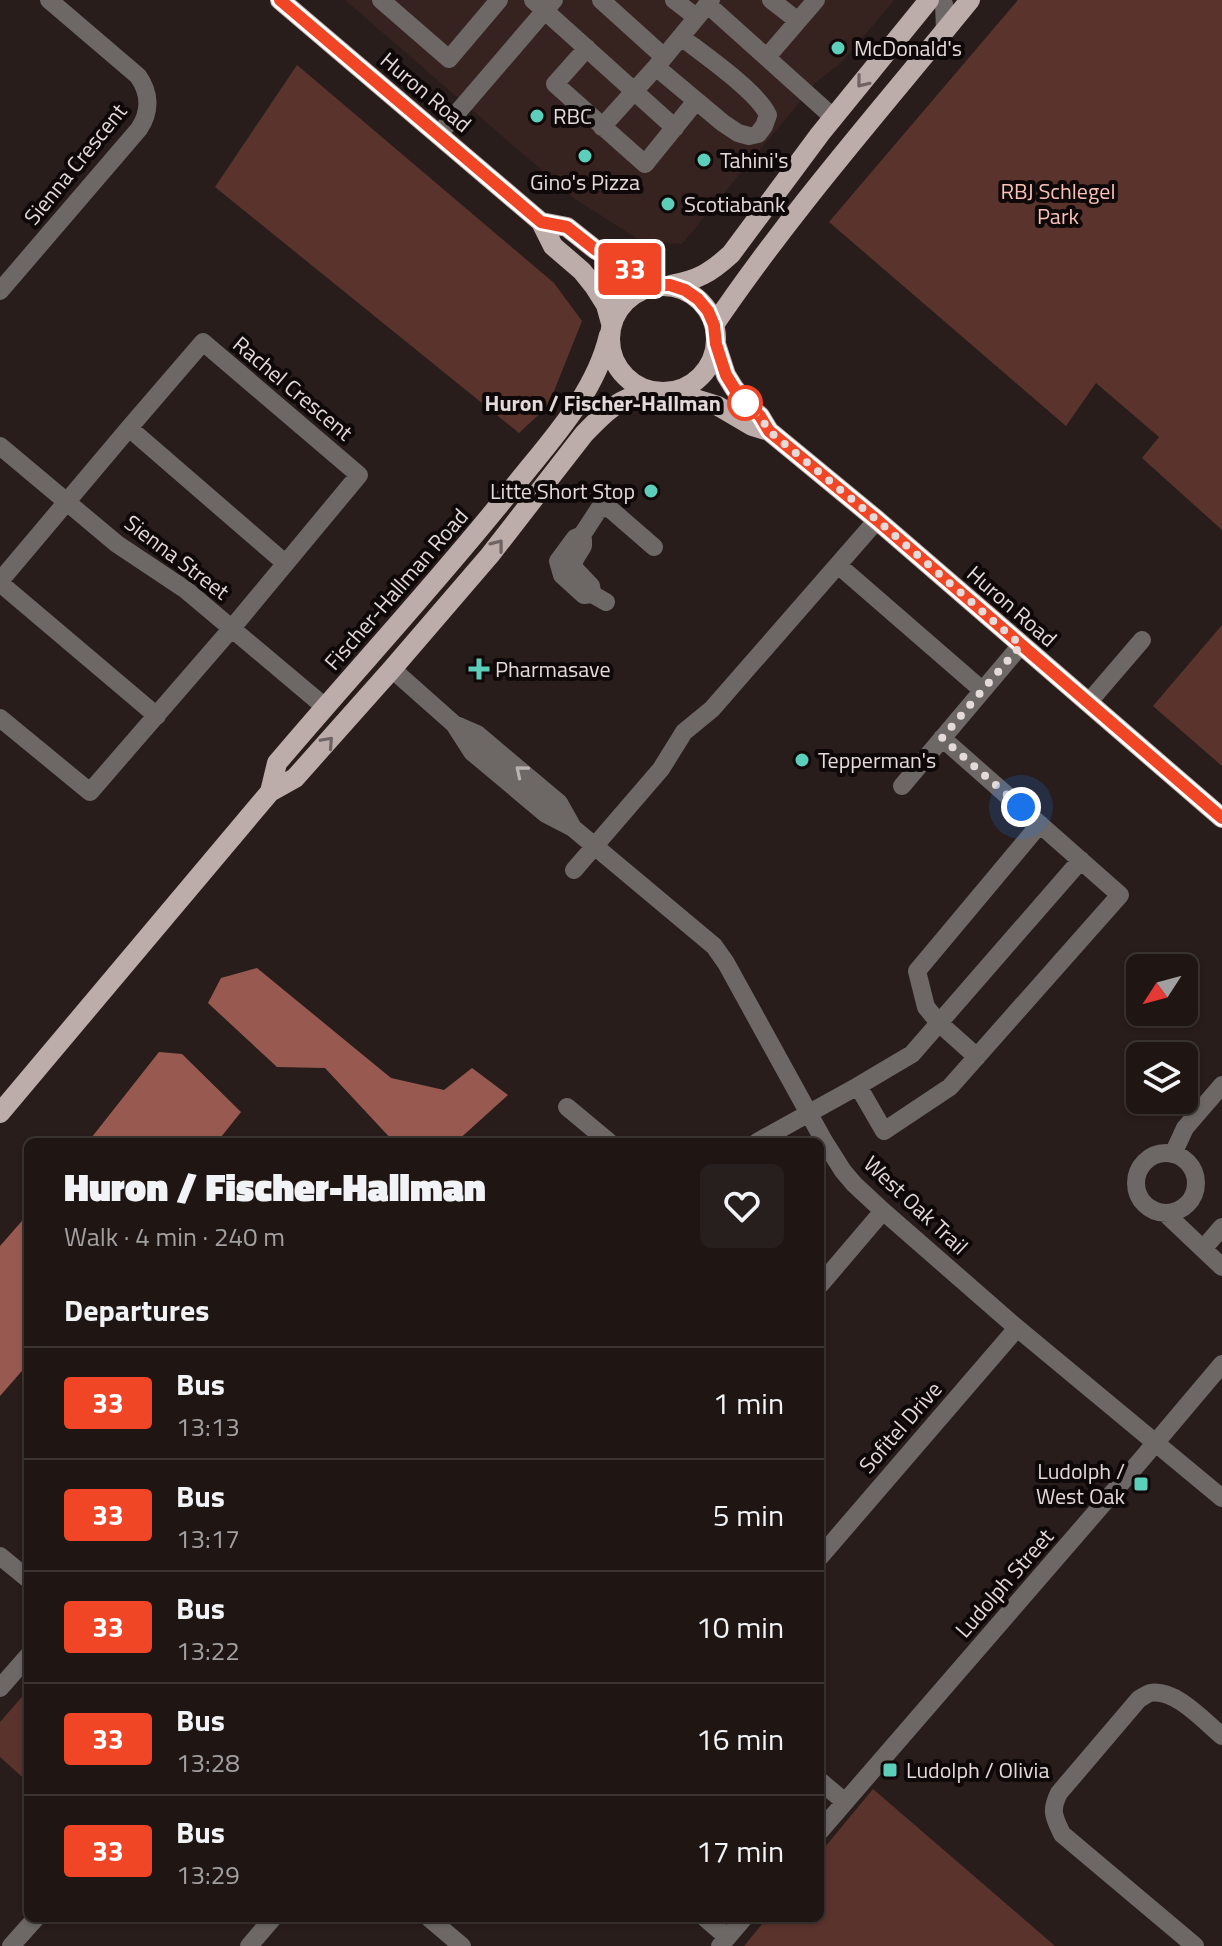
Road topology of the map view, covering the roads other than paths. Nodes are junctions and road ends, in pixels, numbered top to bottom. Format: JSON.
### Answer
{"nodes":[{"id":1,"x":49,"y":0,"type":"edge"},
{"id":2,"x":280,"y":0,"type":"edge"},
{"id":3,"x":381,"y":0,"type":"edge"},
{"id":4,"x":499,"y":0,"type":"edge"},
{"id":5,"x":601,"y":0,"type":"edge"},
{"id":6,"x":674,"y":0,"type":"edge"},
{"id":7,"x":771,"y":0,"type":"edge"},
{"id":8,"x":816,"y":0,"type":"edge"},
{"id":9,"x":830,"y":0,"type":"edge"},
{"id":10,"x":929,"y":0,"type":"edge"},
{"id":11,"x":940,"y":0,"type":"edge"},
{"id":12,"x":970,"y":0,"type":"edge"},
{"id":13,"x":544,"y":3,"type":"edge"},
{"id":14,"x":705,"y":7,"type":"edge"},
{"id":15,"x":798,"y":21,"type":"junction"},
{"id":16,"x":945,"y":30,"type":"junction"},
{"id":17,"x":681,"y":37,"type":"junction"},
{"id":18,"x":784,"y":38,"type":"junction"},
{"id":19,"x":587,"y":48,"type":"junction"},
{"id":20,"x":767,"y":57,"type":"junction"},
{"id":21,"x":660,"y":62,"type":"junction"},
{"id":22,"x":635,"y":92,"type":"junction"},
{"id":23,"x":696,"y":101,"type":"junction"},
{"id":24,"x":834,"y":118,"type":"junction"},
{"id":25,"x":602,"y":127,"type":"junction"},
{"id":26,"x":675,"y":128,"type":"junction"},
{"id":27,"x":439,"y":134,"type":"junction"},
{"id":28,"x":541,"y":222,"type":"junction"},
{"id":29,"x":663,"y":285,"type":"junction"},
{"id":30,"x":0,"y":291,"type":"edge"},
{"id":31,"x":610,"y":329,"type":"junction"},
{"id":32,"x":715,"y":334,"type":"junction"},
{"id":33,"x":650,"y":391,"type":"junction"},
{"id":34,"x":673,"y":392,"type":"junction"},
{"id":35,"x":129,"y":428,"type":"junction"},
{"id":36,"x":769,"y":431,"type":"junction"},
{"id":37,"x":0,"y":446,"type":"edge"},
{"id":38,"x":67,"y":500,"type":"junction"},
{"id":39,"x":877,"y":520,"type":"junction"},
{"id":40,"x":654,"y":547,"type":"dead end"},
{"id":41,"x":285,"y":563,"type":"junction"},
{"id":42,"x":838,"y":565,"type":"junction"},
{"id":43,"x":0,"y":582,"type":"edge"},
{"id":44,"x":599,"y":598,"type":"dead end"},
{"id":45,"x":408,"y":613,"type":"junction"},
{"id":46,"x":232,"y":628,"type":"junction"},
{"id":47,"x":1142,"y":640,"type":"dead end"},
{"id":48,"x":1021,"y":645,"type":"junction"},
{"id":49,"x":392,"y":669,"type":"junction"},
{"id":50,"x":982,"y":690,"type":"junction"},
{"id":51,"x":1088,"y":703,"type":"junction"},
{"id":52,"x":325,"y":707,"type":"junction"},
{"id":53,"x":157,"y":716,"type":"junction"},
{"id":54,"x":0,"y":718,"type":"edge"},
{"id":55,"x":942,"y":738,"type":"junction"},
{"id":56,"x":902,"y":786,"type":"dead end"},
{"id":57,"x":270,"y":792,"type":"junction"},
{"id":58,"x":1222,"y":818,"type":"edge"},
{"id":59,"x":1040,"y":824,"type":"junction"},
{"id":60,"x":594,"y":846,"type":"junction"},
{"id":61,"x":1081,"y":860,"type":"junction"},
{"id":62,"x":574,"y":870,"type":"dead end"},
{"id":63,"x":939,"y":1023,"type":"junction"},
{"id":64,"x":977,"y":1057,"type":"junction"},
{"id":65,"x":1222,"y":1085,"type":"edge"},
{"id":66,"x":858,"y":1086,"type":"junction"},
{"id":67,"x":567,"y":1107,"type":"dead end"},
{"id":68,"x":0,"y":1113,"type":"edge"},
{"id":69,"x":809,"y":1113,"type":"junction"},
{"id":70,"x":604,"y":1138,"type":"edge"},
{"id":71,"x":764,"y":1138,"type":"edge"},
{"id":72,"x":824,"y":1138,"type":"edge"},
{"id":73,"x":824,"y":1139,"type":"edge"},
{"id":74,"x":1173,"y":1154,"type":"junction"},
{"id":75,"x":883,"y":1211,"type":"junction"},
{"id":76,"x":1166,"y":1214,"type":"junction"},
{"id":77,"x":1222,"y":1227,"type":"edge"},
{"id":78,"x":1203,"y":1249,"type":"junction"},
{"id":79,"x":1222,"y":1267,"type":"edge"},
{"id":80,"x":824,"y":1280,"type":"edge"},
{"id":81,"x":1017,"y":1328,"type":"junction"},
{"id":82,"x":1222,"y":1364,"type":"edge"},
{"id":83,"x":1156,"y":1443,"type":"junction"},
{"id":84,"x":1222,"y":1498,"type":"edge"},
{"id":85,"x":824,"y":1552,"type":"edge"},
{"id":86,"x":0,"y":1556,"type":"edge"},
{"id":87,"x":24,"y":1576,"type":"edge"},
{"id":88,"x":24,"y":1661,"type":"edge"},
{"id":89,"x":0,"y":1688,"type":"edge"},
{"id":90,"x":1222,"y":1736,"type":"edge"},
{"id":91,"x":824,"y":1784,"type":"edge"},
{"id":92,"x":845,"y":1802,"type":"junction"},
{"id":93,"x":824,"y":1826,"type":"edge"},
{"id":94,"x":32,"y":1922,"type":"edge"},
{"id":95,"x":270,"y":1922,"type":"edge"},
{"id":96,"x":434,"y":1922,"type":"edge"},
{"id":97,"x":708,"y":1922,"type":"edge"},
{"id":98,"x":741,"y":1922,"type":"edge"},
{"id":99,"x":724,"y":1942,"type":"edge"},
{"id":100,"x":11,"y":1946,"type":"edge"},
{"id":101,"x":249,"y":1946,"type":"edge"},
{"id":102,"x":462,"y":1946,"type":"edge"},
{"id":103,"x":1195,"y":1946,"type":"edge"}],
"edges":[{"from":1,"to":30,"type":"street","name":"Sienna Crescent"},
{"from":2,"to":27,"type":"main road","name":"Huron Road"},
{"from":3,"to":4,"type":"street"},
{"from":5,"to":21,"type":"street"},
{"from":6,"to":14,"type":"street"},
{"from":7,"to":15,"type":"street"},
{"from":8,"to":15,"type":"street"},
{"from":9,"to":18,"type":"street"},
{"from":10,"to":24,"type":"main road","one_way":true},
{"from":11,"to":16,"type":"street"},
{"from":12,"to":16,"type":"main road"},
{"from":13,"to":19,"type":"street"},
{"from":13,"to":27,"type":"street"},
{"from":14,"to":17,"type":"street"},
{"from":14,"to":20,"type":"street"},
{"from":15,"to":18,"type":"street"},
{"from":16,"to":32,"type":"main road"},
{"from":17,"to":21,"type":"street"},
{"from":17,"to":23,"type":"street"},
{"from":18,"to":20,"type":"street"},
{"from":19,"to":22,"type":"street"},
{"from":19,"to":25,"type":"street"},
{"from":20,"to":24,"type":"street"},
{"from":21,"to":22,"type":"street"},
{"from":21,"to":23,"type":"street"},
{"from":22,"to":25,"type":"street"},
{"from":22,"to":26,"type":"street"},
{"from":23,"to":26,"type":"street"},
{"from":24,"to":29,"type":"main road"},
{"from":25,"to":26,"type":"street"},
{"from":27,"to":28,"type":"main road","name":"Huron Road"},
{"from":28,"to":29,"type":"main road","name":"Huron Road"},
{"from":28,"to":31,"type":"main road","name":"Huron Road"},
{"from":29,"to":31,"type":"main road"},
{"from":29,"to":32,"type":"main road"},
{"from":31,"to":33,"type":"main road"},
{"from":31,"to":45,"type":"main road","name":"Fischer-Hallman Road"},
{"from":32,"to":34,"type":"main road"},
{"from":32,"to":36,"type":"main road","name":"Huron Road"},
{"from":33,"to":34,"type":"main road"},
{"from":49,"to":33,"type":"main road","name":"Fischer-Hallman Road","one_way":true},
{"from":34,"to":36,"type":"main road","name":"Huron Road"},
{"from":35,"to":38,"type":"street","name":"Rachel Crescent"},
{"from":35,"to":41,"type":"street"},
{"from":35,"to":41,"type":"street","name":"Rachel Crescent"},
{"from":36,"to":39,"type":"main road","name":"Huron Road"},
{"from":37,"to":38,"type":"street","name":"Sienna Street"},
{"from":38,"to":43,"type":"street","name":"Rachel Crescent"},
{"from":38,"to":46,"type":"street","name":"Sienna Street"},
{"from":39,"to":42,"type":"street"},
{"from":39,"to":48,"type":"main road","name":"Huron Road"},
{"from":40,"to":44,"type":"street"},
{"from":41,"to":46,"type":"street","name":"Rachel Crescent"},
{"from":42,"to":50,"type":"street"},
{"from":42,"to":60,"type":"street"},
{"from":43,"to":53,"type":"street"},
{"from":45,"to":49,"type":"main road"},
{"from":45,"to":52,"type":"main road","name":"Fischer-Hallman Road"},
{"from":46,"to":52,"type":"street","name":"Sienna Street"},
{"from":46,"to":53,"type":"street","name":"Rachel Crescent"},
{"from":47,"to":51,"type":"street"},
{"from":48,"to":50,"type":"street"},
{"from":48,"to":51,"type":"main road","name":"Huron Road"},
{"from":57,"to":49,"type":"main road","name":"Fischer-Hallman Road","one_way":true},
{"from":49,"to":60,"type":"street","name":"West Oak Trail"},
{"from":50,"to":55,"type":"street"},
{"from":51,"to":58,"type":"main road","name":"Huron Road"},
{"from":52,"to":57,"type":"main road","name":"Fischer-Hallman Road"},
{"from":53,"to":54,"type":"street","name":"Rachel Crescent"},
{"from":55,"to":56,"type":"street"},
{"from":55,"to":59,"type":"street"},
{"from":57,"to":68,"type":"main road","name":"Fischer-Hallman Road"},
{"from":59,"to":61,"type":"street"},
{"from":59,"to":63,"type":"street"},
{"from":60,"to":62,"type":"street"},
{"from":60,"to":69,"type":"street","name":"West Oak Trail"},
{"from":61,"to":63,"type":"street"},
{"from":61,"to":64,"type":"street"},
{"from":63,"to":64,"type":"street"},
{"from":63,"to":66,"type":"street"},
{"from":64,"to":66,"type":"street"},
{"from":65,"to":74,"type":"street"},
{"from":66,"to":69,"type":"street"},
{"from":67,"to":70,"type":"street"},
{"from":69,"to":71,"type":"street"},
{"from":69,"to":72,"type":"street","name":"West Oak Trail"},
{"from":73,"to":75,"type":"street","name":"West Oak Trail"},
{"from":74,"to":76,"type":"street"},
{"from":74,"to":76,"type":"street"},
{"from":75,"to":80,"type":"street"},
{"from":75,"to":81,"type":"street","name":"West Oak Trail"},
{"from":76,"to":78,"type":"street"},
{"from":77,"to":78,"type":"street"},
{"from":78,"to":79,"type":"street"},
{"from":81,"to":83,"type":"street","name":"West Oak Trail"},
{"from":81,"to":85,"type":"street","name":"Sofitel Drive"},
{"from":82,"to":83,"type":"street","name":"Ludolph Street"},
{"from":83,"to":84,"type":"street","name":"West Oak Trail"},
{"from":83,"to":92,"type":"street","name":"Ludolph Street"},
{"from":86,"to":87,"type":"street"},
{"from":88,"to":89,"type":"street"},
{"from":90,"to":103,"type":"street"},
{"from":91,"to":92,"type":"street"},
{"from":92,"to":93,"type":"street","name":"Ludolph Street"},
{"from":94,"to":100,"type":"street"},
{"from":95,"to":101,"type":"street"},
{"from":96,"to":102,"type":"street"},
{"from":97,"to":99,"type":"street"},
{"from":98,"to":99,"type":"street"}]}
